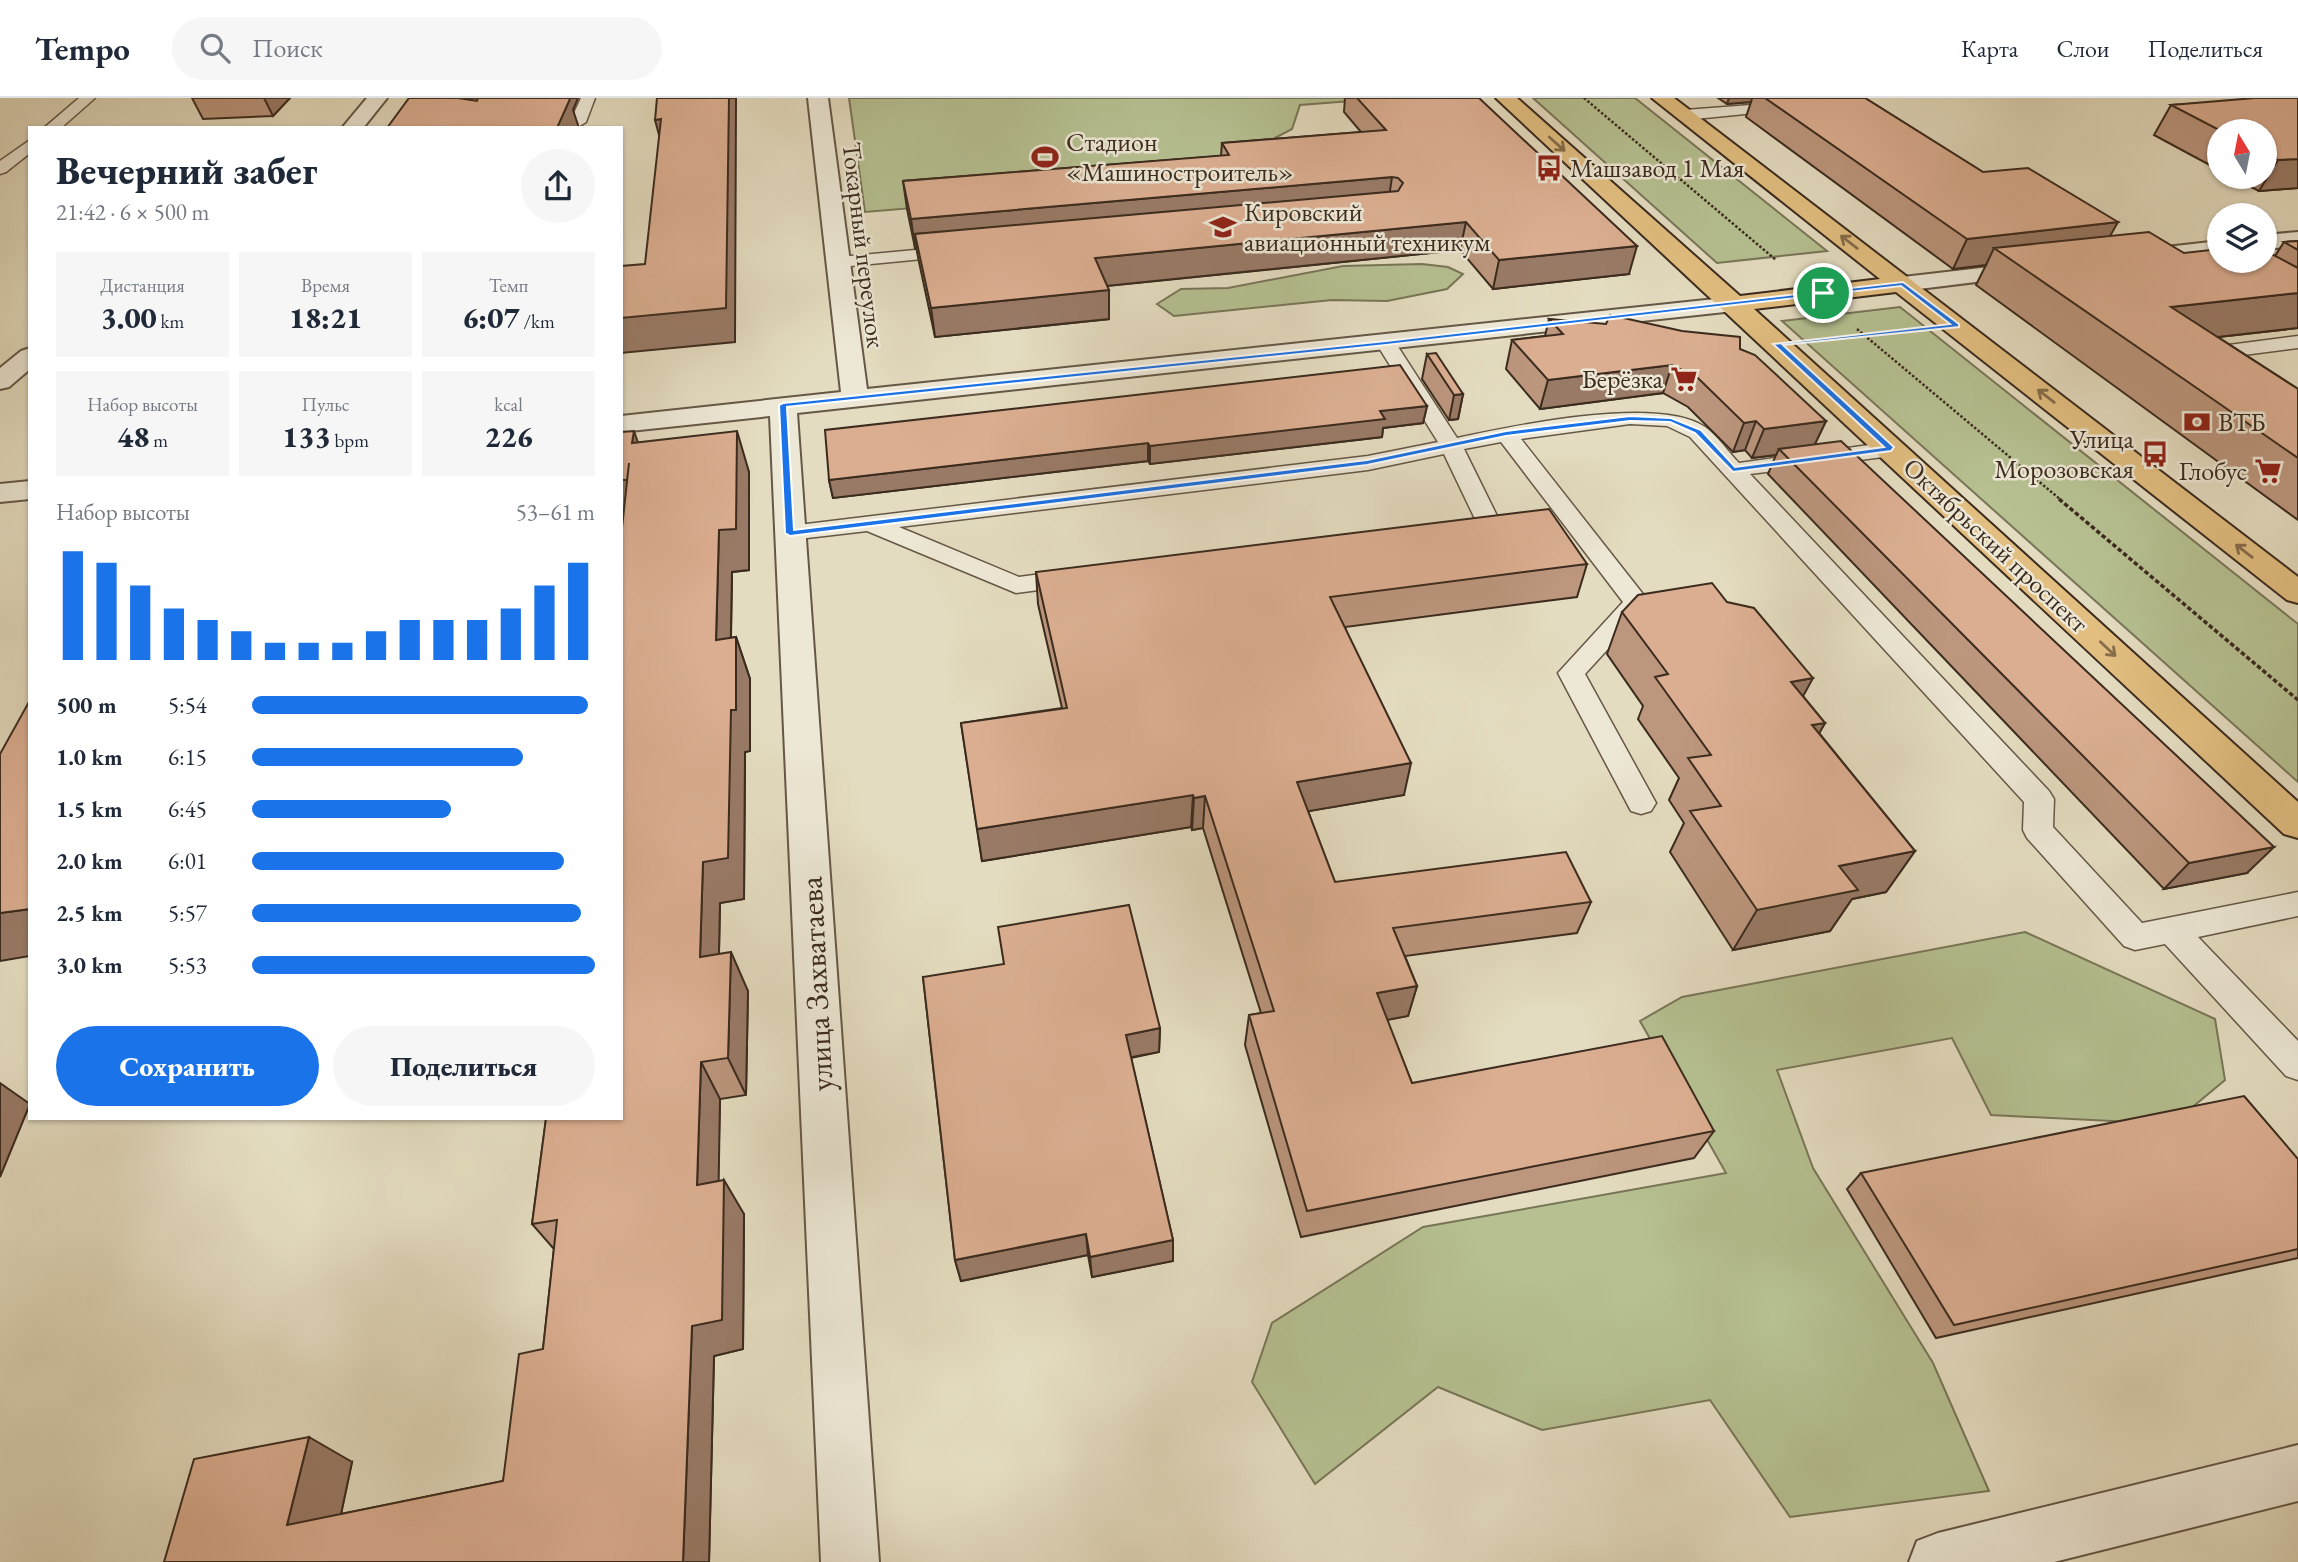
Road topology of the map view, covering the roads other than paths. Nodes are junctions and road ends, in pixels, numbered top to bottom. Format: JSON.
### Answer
{"nodes":[{"id":1,"x":88,"y":98,"type":"edge"},
{"id":2,"x":377,"y":98,"type":"edge"},
{"id":3,"x":588,"y":98,"type":"edge"},
{"id":4,"x":818,"y":98,"type":"edge"},
{"id":5,"x":1506,"y":98,"type":"edge"},
{"id":6,"x":1662,"y":98,"type":"edge"},
{"id":7,"x":1800,"y":105,"type":"edge"},
{"id":8,"x":1685,"y":116,"type":"junction"},
{"id":9,"x":578,"y":122,"type":"dead end"},
{"id":10,"x":53,"y":126,"type":"edge"},
{"id":11,"x":354,"y":126,"type":"edge"},
{"id":12,"x":28,"y":147,"type":"edge"},
{"id":13,"x":0,"y":169,"type":"edge"},
{"id":14,"x":2298,"y":239,"type":"edge"},
{"id":15,"x":2277,"y":241,"type":"edge"},
{"id":16,"x":973,"y":250,"type":"edge"},
{"id":17,"x":2207,"y":254,"type":"edge"},
{"id":18,"x":2113,"y":260,"type":"edge"},
{"id":19,"x":840,"y":262,"type":"junction"},
{"id":20,"x":2059,"y":266,"type":"edge"},
{"id":21,"x":1903,"y":284,"type":"junction"},
{"id":22,"x":1734,"y":304,"type":"junction"},
{"id":23,"x":2298,"y":342,"type":"edge"},
{"id":24,"x":1386,"y":343,"type":"junction"},
{"id":25,"x":28,"y":358,"type":"edge"},
{"id":26,"x":2210,"y":370,"type":"edge"},
{"id":27,"x":0,"y":381,"type":"edge"},
{"id":28,"x":855,"y":398,"type":"junction"},
{"id":29,"x":783,"y":405,"type":"junction"},
{"id":30,"x":623,"y":424,"type":"edge"},
{"id":31,"x":1506,"y":434,"type":"junction"},
{"id":32,"x":1452,"y":447,"type":"junction"},
{"id":33,"x":1891,"y":449,"type":"junction"},
{"id":34,"x":1733,"y":470,"type":"junction"},
{"id":35,"x":28,"y":490,"type":"edge"},
{"id":36,"x":0,"y":494,"type":"edge"},
{"id":37,"x":870,"y":523,"type":"junction"},
{"id":38,"x":790,"y":533,"type":"junction"},
{"id":39,"x":1436,"y":533,"type":"edge"},
{"id":40,"x":1097,"y":575,"type":"edge"},
{"id":41,"x":2298,"y":593,"type":"edge"},
{"id":42,"x":1642,"y":803,"type":"dead end"},
{"id":43,"x":2298,"y":824,"type":"edge"},
{"id":44,"x":2298,"y":904,"type":"edge"},
{"id":45,"x":2171,"y":929,"type":"junction"},
{"id":46,"x":2298,"y":1065,"type":"edge"},
{"id":47,"x":2298,"y":1473,"type":"edge"},
{"id":48,"x":850,"y":1562,"type":"edge"},
{"id":49,"x":1938,"y":1562,"type":"edge"}],
"edges":[{"from":1,"to":10,"type":"lane"},
{"from":2,"to":11,"type":"street"},
{"from":3,"to":9,"type":"lane"},
{"from":4,"to":19,"type":"street","name":"Токарный переулок"},
{"from":5,"to":22,"type":"main road","name":"Октябрьский проспект","one_way":true},
{"from":6,"to":8,"type":"main road"},
{"from":7,"to":8,"type":"lane"},
{"from":21,"to":8,"type":"main road","one_way":true},
{"from":12,"to":13,"type":"lane"},
{"from":14,"to":15,"type":"street"},
{"from":16,"to":19,"type":"lane"},
{"from":17,"to":18,"type":"street"},
{"from":19,"to":28,"type":"street","name":"Токарный переулок"},
{"from":20,"to":21,"type":"street"},
{"from":21,"to":22,"type":"main road"},
{"from":41,"to":21,"type":"main road","one_way":true},
{"from":22,"to":24,"type":"street"},
{"from":22,"to":33,"type":"main road","name":"Октябрьский проспект"},
{"from":23,"to":26,"type":"lane"},
{"from":24,"to":28,"type":"street"},
{"from":24,"to":32,"type":"lane"},
{"from":25,"to":27,"type":"street"},
{"from":28,"to":29,"type":"street"},
{"from":29,"to":30,"type":"street"},
{"from":29,"to":38,"type":"street","name":"улица Захватаева"},
{"from":31,"to":32,"type":"lane"},
{"from":31,"to":34,"type":"lane"},
{"from":31,"to":42,"type":"lane"},
{"from":32,"to":37,"type":"lane"},
{"from":32,"to":39,"type":"lane"},
{"from":33,"to":34,"type":"lane"},
{"from":33,"to":43,"type":"main road","name":"Октябрьский проспект","one_way":true},
{"from":34,"to":45,"type":"lane"},
{"from":35,"to":36,"type":"street"},
{"from":37,"to":38,"type":"lane"},
{"from":37,"to":40,"type":"lane"},
{"from":38,"to":48,"type":"street","name":"улица Захватаева"},
{"from":44,"to":45,"type":"lane"},
{"from":45,"to":46,"type":"lane"},
{"from":47,"to":49,"type":"street"}]}
